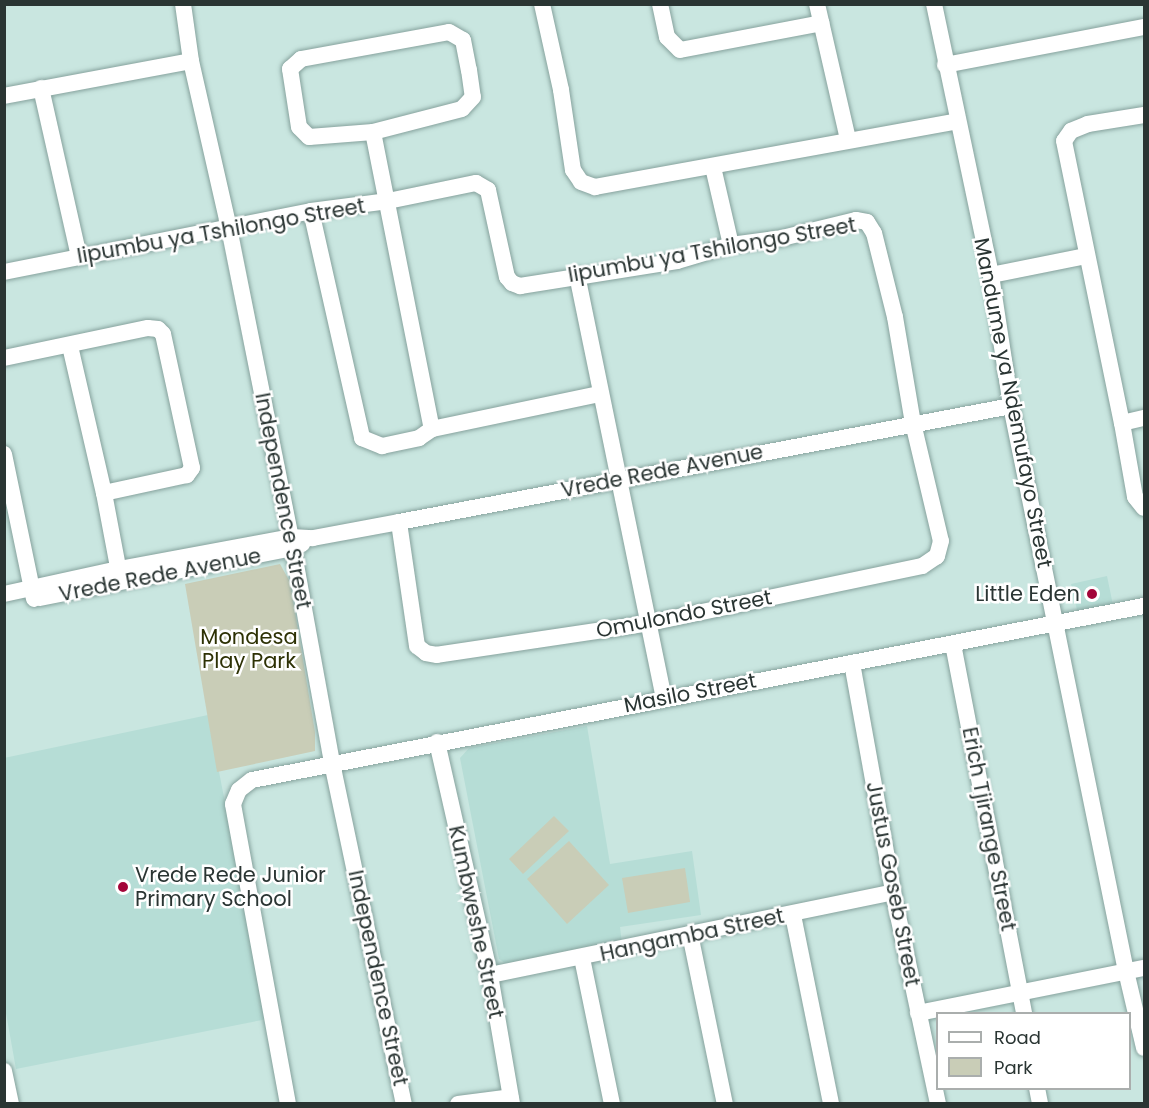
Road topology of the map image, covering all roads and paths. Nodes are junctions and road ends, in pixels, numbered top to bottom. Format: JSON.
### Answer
{"nodes":[{"id":1,"x":183,"y":4,"type":"edge"},
{"id":2,"x":542,"y":4,"type":"edge"},
{"id":3,"x":660,"y":4,"type":"edge"},
{"id":4,"x":817,"y":4,"type":"edge"},
{"id":5,"x":934,"y":4,"type":"edge"},
{"id":6,"x":821,"y":23,"type":"junction"},
{"id":7,"x":1144,"y":27,"type":"edge"},
{"id":8,"x":191,"y":61,"type":"junction"},
{"id":9,"x":945,"y":65,"type":"junction"},
{"id":10,"x":41,"y":88,"type":"junction"},
{"id":11,"x":4,"y":96,"type":"edge"},
{"id":12,"x":1144,"y":115,"type":"edge"},
{"id":13,"x":957,"y":121,"type":"junction"},
{"id":14,"x":373,"y":132,"type":"junction"},
{"id":15,"x":848,"y":139,"type":"junction"},
{"id":16,"x":713,"y":167,"type":"junction"},
{"id":17,"x":388,"y":201,"type":"junction"},
{"id":18,"x":311,"y":212,"type":"junction"},
{"id":19,"x":229,"y":228,"type":"junction"},
{"id":20,"x":731,"y":245,"type":"junction"},
{"id":21,"x":1086,"y":256,"type":"junction"},
{"id":22,"x":79,"y":257,"type":"junction"},
{"id":23,"x":4,"y":272,"type":"edge"},
{"id":24,"x":577,"y":275,"type":"junction"},
{"id":25,"x":991,"y":275,"type":"junction"},
{"id":26,"x":70,"y":346,"type":"junction"},
{"id":27,"x":4,"y":358,"type":"edge"},
{"id":28,"x":600,"y":394,"type":"junction"},
{"id":29,"x":1011,"y":406,"type":"junction"},
{"id":30,"x":1144,"y":418,"type":"edge"},
{"id":31,"x":913,"y":423,"type":"junction"},
{"id":32,"x":1122,"y":423,"type":"junction"},
{"id":33,"x":432,"y":429,"type":"junction"},
{"id":34,"x":4,"y":454,"type":"edge"},
{"id":35,"x":617,"y":480,"type":"junction"},
{"id":36,"x":104,"y":493,"type":"junction"},
{"id":37,"x":1144,"y":508,"type":"edge"},
{"id":38,"x":399,"y":522,"type":"junction"},
{"id":39,"x":292,"y":543,"type":"junction"},
{"id":40,"x":120,"y":575,"type":"junction"},
{"id":41,"x":4,"y":594,"type":"edge"},
{"id":42,"x":33,"y":594,"type":"junction"},
{"id":43,"x":4,"y":605,"type":"edge"},
{"id":44,"x":1144,"y":606,"type":"edge"},
{"id":45,"x":1056,"y":622,"type":"junction"},
{"id":46,"x":650,"y":623,"type":"junction"},
{"id":47,"x":953,"y":644,"type":"junction"},
{"id":48,"x":852,"y":663,"type":"junction"},
{"id":49,"x":664,"y":698,"type":"junction"},
{"id":50,"x":437,"y":742,"type":"junction"},
{"id":51,"x":332,"y":763,"type":"junction"},
{"id":52,"x":893,"y":892,"type":"junction"},
{"id":53,"x":793,"y":915,"type":"junction"},
{"id":54,"x":690,"y":934,"type":"junction"},
{"id":55,"x":582,"y":958,"type":"junction"},
{"id":56,"x":1144,"y":968,"type":"edge"},
{"id":57,"x":1126,"y":971,"type":"junction"},
{"id":58,"x":490,"y":975,"type":"junction"},
{"id":59,"x":1020,"y":992,"type":"junction"},
{"id":60,"x":1024,"y":1012,"type":"edge"},
{"id":61,"x":918,"y":1013,"type":"junction"},
{"id":62,"x":1144,"y":1047,"type":"edge"},
{"id":63,"x":4,"y":1071,"type":"edge"},
{"id":64,"x":511,"y":1100,"type":"edge"},
{"id":65,"x":11,"y":1104,"type":"edge"},
{"id":66,"x":288,"y":1104,"type":"edge"},
{"id":67,"x":404,"y":1104,"type":"edge"},
{"id":68,"x":458,"y":1104,"type":"edge"},
{"id":69,"x":612,"y":1104,"type":"edge"},
{"id":70,"x":724,"y":1104,"type":"edge"},
{"id":71,"x":831,"y":1104,"type":"edge"},
{"id":72,"x":938,"y":1104,"type":"edge"}],
"edges":[{"from":1,"to":8,"type":"street","name":"Independence Street"},
{"from":2,"to":16,"type":"street"},
{"from":3,"to":6,"type":"street"},
{"from":4,"to":6,"type":"street"},
{"from":5,"to":9,"type":"street","name":"Mandume ya Ndemufayo Street"},
{"from":6,"to":15,"type":"street"},
{"from":7,"to":9,"type":"street"},
{"from":8,"to":10,"type":"street"},
{"from":8,"to":19,"type":"street","name":"Independence Street"},
{"from":9,"to":13,"type":"street","name":"Mandume ya Ndemufayo Street"},
{"from":10,"to":11,"type":"street"},
{"from":10,"to":22,"type":"street"},
{"from":12,"to":21,"type":"street"},
{"from":13,"to":15,"type":"street"},
{"from":13,"to":25,"type":"street","name":"Mandume ya Ndemufayo Street"},
{"from":14,"to":14,"type":"street"},
{"from":14,"to":17,"type":"street"},
{"from":15,"to":16,"type":"street"},
{"from":16,"to":20,"type":"street"},
{"from":17,"to":18,"type":"street","name":"Iipumbu ya Tshilongo Street"},
{"from":17,"to":24,"type":"street","name":"Iipumbu ya Tshilongo Street"},
{"from":17,"to":33,"type":"street"},
{"from":18,"to":19,"type":"street","name":"Iipumbu ya Tshilongo Street"},
{"from":18,"to":33,"type":"street"},
{"from":19,"to":22,"type":"street","name":"Iipumbu ya Tshilongo Street"},
{"from":19,"to":39,"type":"street","name":"Independence Street"},
{"from":20,"to":24,"type":"street","name":"Iipumbu ya Tshilongo Street"},
{"from":20,"to":31,"type":"street","name":"Iipumbu ya Tshilongo Street"},
{"from":21,"to":25,"type":"street"},
{"from":21,"to":32,"type":"street"},
{"from":22,"to":23,"type":"street","name":"Iipumbu ya Tshilongo Street"},
{"from":24,"to":28,"type":"street"},
{"from":25,"to":29,"type":"street","name":"Mandume ya Ndemufayo Street"},
{"from":26,"to":27,"type":"street"},
{"from":26,"to":36,"type":"street"},
{"from":26,"to":36,"type":"street"},
{"from":28,"to":33,"type":"street"},
{"from":28,"to":35,"type":"street"},
{"from":29,"to":31,"type":"street","name":"Vrede Rede Avenue"},
{"from":29,"to":45,"type":"street","name":"Mandume ya Ndemufayo Street"},
{"from":30,"to":32,"type":"street"},
{"from":31,"to":35,"type":"street","name":"Vrede Rede Avenue"},
{"from":31,"to":46,"type":"street","name":"Omulondo Street"},
{"from":32,"to":37,"type":"street"},
{"from":34,"to":42,"type":"street"},
{"from":35,"to":38,"type":"street","name":"Vrede Rede Avenue"},
{"from":35,"to":46,"type":"street"},
{"from":36,"to":40,"type":"street"},
{"from":38,"to":39,"type":"street","name":"Vrede Rede Avenue"},
{"from":38,"to":46,"type":"street","name":"Omulondo Street"},
{"from":39,"to":40,"type":"street","name":"Vrede Rede Avenue"},
{"from":39,"to":51,"type":"street","name":"Independence Street"},
{"from":40,"to":42,"type":"street","name":"Vrede Rede Avenue"},
{"from":41,"to":42,"type":"street","name":"Vrede Rede Avenue"},
{"from":42,"to":43,"type":"street","name":"Vrede Rede Avenue"},
{"from":44,"to":45,"type":"street","name":"Masilo Street"},
{"from":45,"to":47,"type":"street","name":"Masilo Street"},
{"from":45,"to":57,"type":"street","name":"Mandume ya Ndemufayo Street"},
{"from":46,"to":49,"type":"street"},
{"from":47,"to":48,"type":"street","name":"Masilo Street"},
{"from":47,"to":59,"type":"street","name":"Erich Tjirange Street"},
{"from":48,"to":49,"type":"street","name":"Masilo Street"},
{"from":48,"to":52,"type":"street","name":"Justus Goseb Street"},
{"from":49,"to":50,"type":"street","name":"Masilo Street"},
{"from":50,"to":51,"type":"street","name":"Masilo Street"},
{"from":50,"to":58,"type":"street","name":"Kumbweshe Street"},
{"from":51,"to":66,"type":"street","name":"Masilo Street"},
{"from":51,"to":67,"type":"street","name":"Independence Street"},
{"from":52,"to":53,"type":"street","name":"Hangamba Street"},
{"from":52,"to":61,"type":"street","name":"Justus Goseb Street"},
{"from":53,"to":54,"type":"street","name":"Hangamba Street"},
{"from":53,"to":71,"type":"street"},
{"from":54,"to":55,"type":"street","name":"Hangamba Street"},
{"from":54,"to":70,"type":"street"},
{"from":55,"to":58,"type":"street","name":"Hangamba Street"},
{"from":55,"to":69,"type":"street"},
{"from":56,"to":57,"type":"street"},
{"from":57,"to":59,"type":"street"},
{"from":57,"to":62,"type":"street","name":"Mandume ya Ndemufayo Street"},
{"from":58,"to":64,"type":"street","name":"Kumbweshe Street"},
{"from":59,"to":60,"type":"street","name":"Erich Tjirange Street"},
{"from":59,"to":61,"type":"street"},
{"from":61,"to":72,"type":"street","name":"Justus Goseb Street"},
{"from":63,"to":65,"type":"street"},
{"from":64,"to":68,"type":"street"}]}
